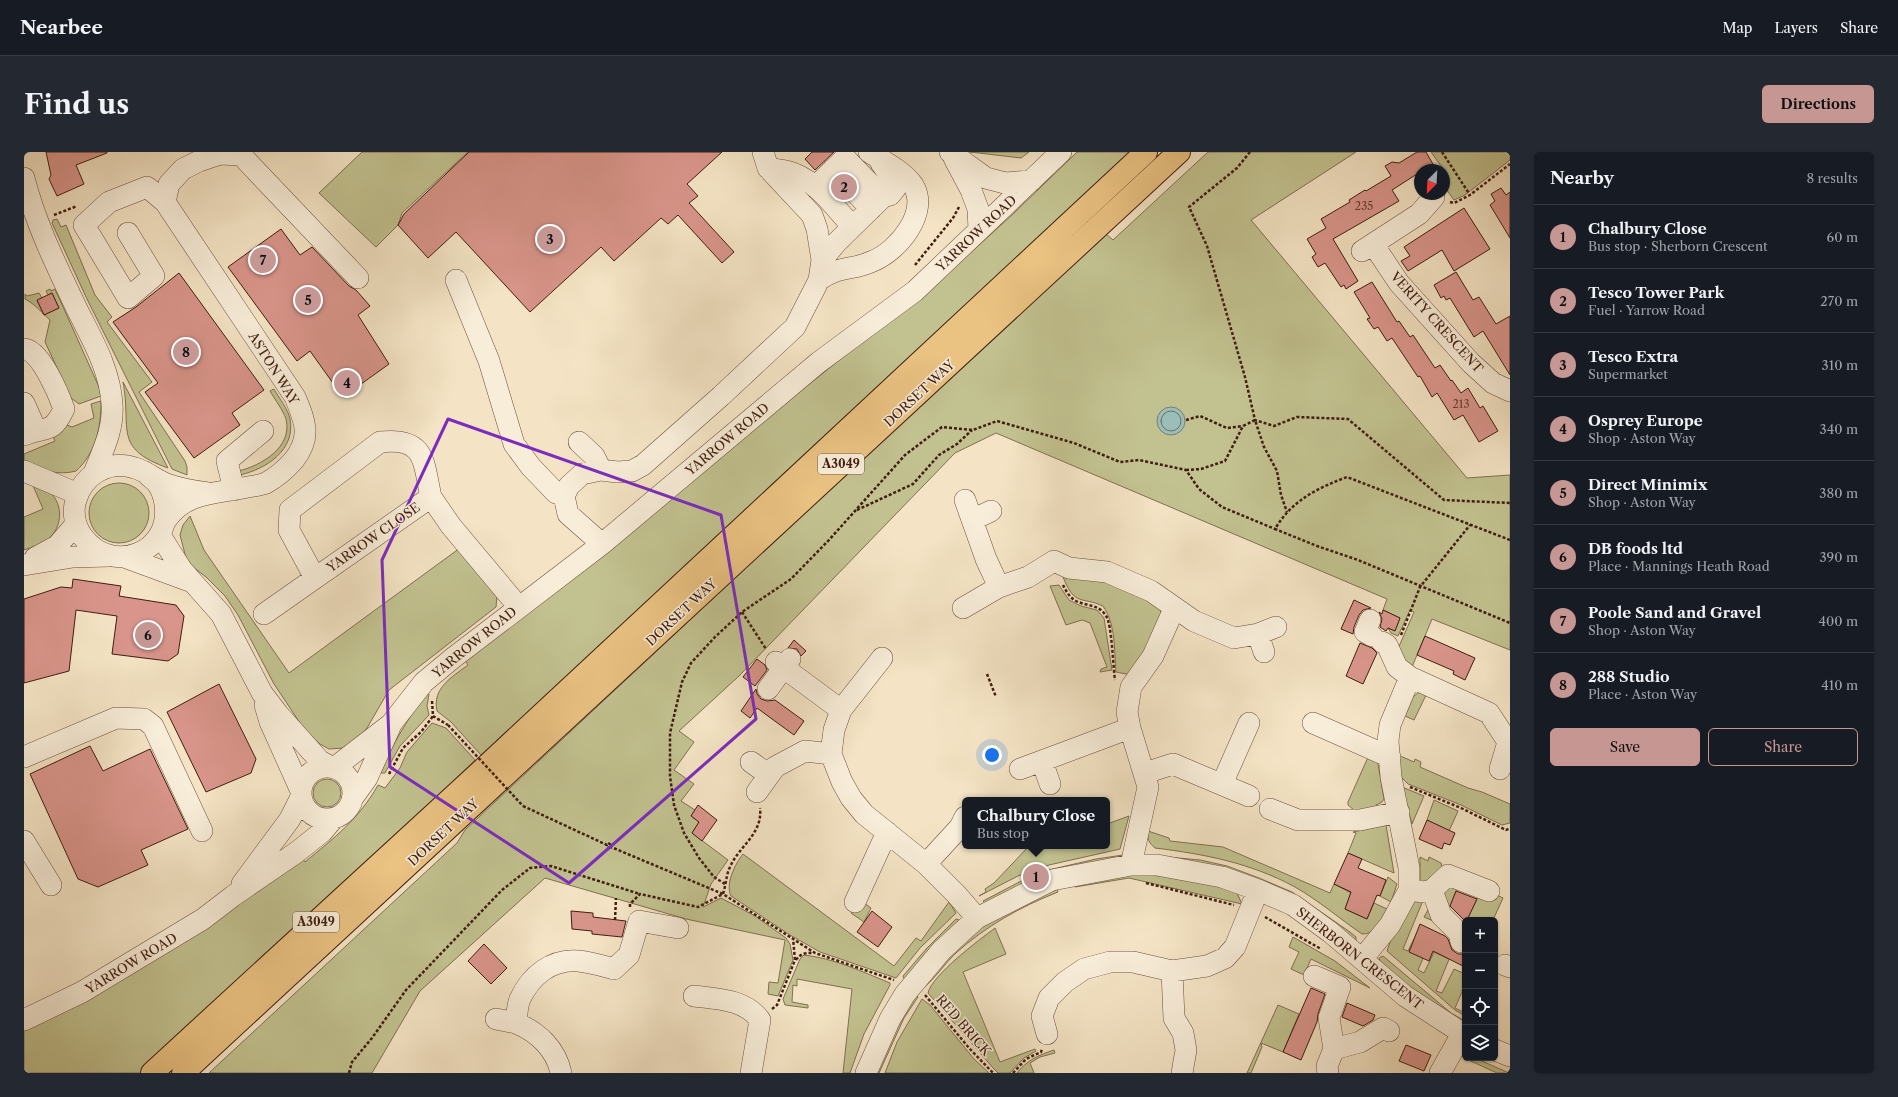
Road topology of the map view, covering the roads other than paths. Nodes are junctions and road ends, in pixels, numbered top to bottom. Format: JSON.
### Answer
{"nodes":[{"id":1,"x":1061,"y":152,"type":"edge"},
{"id":2,"x":1146,"y":152,"type":"edge"},
{"id":3,"x":1179,"y":152,"type":"edge"},
{"id":4,"x":951,"y":153,"type":"edge"},
{"id":5,"x":873,"y":155,"type":"edge"},
{"id":6,"x":765,"y":160,"type":"edge"},
{"id":7,"x":791,"y":173,"type":"junction"},
{"id":8,"x":827,"y":175,"type":"junction"},
{"id":9,"x":24,"y":178,"type":"edge"},
{"id":10,"x":1031,"y":181,"type":"junction"},
{"id":11,"x":1431,"y":200,"type":"edge"},
{"id":12,"x":165,"y":202,"type":"junction"},
{"id":13,"x":865,"y":214,"type":"junction"},
{"id":14,"x":32,"y":226,"type":"edge"},
{"id":15,"x":979,"y":230,"type":"junction"},
{"id":16,"x":128,"y":233,"type":"dead end"},
{"id":17,"x":822,"y":260,"type":"junction"},
{"id":18,"x":358,"y":278,"type":"dead end"},
{"id":19,"x":456,"y":280,"type":"dead end"},
{"id":20,"x":819,"y":280,"type":"junction"},
{"id":21,"x":24,"y":348,"type":"edge"},
{"id":22,"x":1510,"y":391,"type":"edge"},
{"id":23,"x":24,"y":403,"type":"edge"},
{"id":24,"x":111,"y":430,"type":"junction"},
{"id":25,"x":263,"y":431,"type":"dead end"},
{"id":26,"x":30,"y":433,"type":"edge"},
{"id":27,"x":579,"y":442,"type":"dead end"},
{"id":28,"x":140,"y":470,"type":"junction"},
{"id":29,"x":601,"y":470,"type":"junction"},
{"id":30,"x":24,"y":471,"type":"edge"},
{"id":31,"x":94,"y":473,"type":"junction"},
{"id":32,"x":234,"y":490,"type":"junction"},
{"id":33,"x":208,"y":493,"type":"junction"},
{"id":34,"x":78,"y":494,"type":"junction"},
{"id":35,"x":564,"y":496,"type":"junction"},
{"id":36,"x":431,"y":497,"type":"junction"},
{"id":37,"x":965,"y":500,"type":"dead end"},
{"id":38,"x":991,"y":511,"type":"dead end"},
{"id":39,"x":972,"y":520,"type":"junction"},
{"id":40,"x":76,"y":524,"type":"junction"},
{"id":41,"x":163,"y":527,"type":"junction"},
{"id":42,"x":602,"y":544,"type":"junction"},
{"id":43,"x":117,"y":557,"type":"junction"},
{"id":44,"x":24,"y":564,"type":"edge"},
{"id":45,"x":315,"y":578,"type":"junction"},
{"id":46,"x":192,"y":582,"type":"junction"},
{"id":47,"x":999,"y":587,"type":"junction"},
{"id":48,"x":518,"y":606,"type":"junction"},
{"id":49,"x":963,"y":608,"type":"dead end"},
{"id":50,"x":1174,"y":609,"type":"junction"},
{"id":51,"x":264,"y":614,"type":"dead end"},
{"id":52,"x":1266,"y":638,"type":"dead end"},
{"id":53,"x":882,"y":658,"type":"dead end"},
{"id":54,"x":768,"y":689,"type":"dead end"},
{"id":55,"x":262,"y":693,"type":"junction"},
{"id":56,"x":841,"y":710,"type":"junction"},
{"id":57,"x":1249,"y":722,"type":"dead end"},
{"id":58,"x":1313,"y":723,"type":"dead end"},
{"id":59,"x":391,"y":724,"type":"junction"},
{"id":60,"x":1130,"y":728,"type":"junction"},
{"id":61,"x":831,"y":754,"type":"junction"},
{"id":62,"x":24,"y":757,"type":"edge"},
{"id":63,"x":1042,"y":761,"type":"junction"},
{"id":64,"x":751,"y":762,"type":"dead end"},
{"id":65,"x":1391,"y":767,"type":"junction"},
{"id":66,"x":333,"y":768,"type":"junction"},
{"id":67,"x":1020,"y":769,"type":"dead end"},
{"id":68,"x":1500,"y":769,"type":"dead end"},
{"id":69,"x":1145,"y":773,"type":"junction"},
{"id":70,"x":769,"y":775,"type":"junction"},
{"id":71,"x":1050,"y":784,"type":"dead end"},
{"id":72,"x":1222,"y":784,"type":"junction"},
{"id":73,"x":757,"y":792,"type":"road end"},
{"id":74,"x":301,"y":794,"type":"junction"},
{"id":75,"x":1249,"y":796,"type":"dead end"},
{"id":76,"x":352,"y":799,"type":"junction"},
{"id":77,"x":1270,"y":809,"type":"dead end"},
{"id":78,"x":1399,"y":812,"type":"junction"},
{"id":79,"x":334,"y":818,"type":"junction"},
{"id":80,"x":962,"y":823,"type":"edge"},
{"id":81,"x":202,"y":831,"type":"dead end"},
{"id":82,"x":887,"y":832,"type":"junction"},
{"id":83,"x":24,"y":841,"type":"edge"},
{"id":84,"x":926,"y":864,"type":"junction"},
{"id":85,"x":1131,"y":865,"type":"junction"},
{"id":86,"x":51,"y":885,"type":"dead end"},
{"id":87,"x":1258,"y":890,"type":"junction"},
{"id":88,"x":1409,"y":890,"type":"junction"},
{"id":89,"x":1432,"y":890,"type":"junction"},
{"id":90,"x":1489,"y":891,"type":"dead end"},
{"id":91,"x":233,"y":896,"type":"junction"},
{"id":92,"x":855,"y":902,"type":"dead end"},
{"id":93,"x":977,"y":918,"type":"junction"},
{"id":94,"x":678,"y":928,"type":"dead end"},
{"id":95,"x":1461,"y":942,"type":"dead end"},
{"id":96,"x":1362,"y":959,"type":"junction"},
{"id":97,"x":1172,"y":971,"type":"junction"},
{"id":98,"x":1314,"y":976,"type":"dead end"},
{"id":99,"x":694,"y":996,"type":"dead end"},
{"id":100,"x":24,"y":1020,"type":"edge"},
{"id":101,"x":1389,"y":1031,"type":"dead end"},
{"id":102,"x":1047,"y":1034,"type":"road end"},
{"id":103,"x":1462,"y":1034,"type":"edge"},
{"id":104,"x":1462,"y":1037,"type":"edge"},
{"id":105,"x":1334,"y":1049,"type":"junction"},
{"id":106,"x":1498,"y":1051,"type":"edge"},
{"id":107,"x":1510,"y":1056,"type":"edge"},
{"id":108,"x":152,"y":1073,"type":"edge"},
{"id":109,"x":183,"y":1073,"type":"edge"},
{"id":110,"x":561,"y":1073,"type":"edge"},
{"id":111,"x":752,"y":1073,"type":"edge"},
{"id":112,"x":866,"y":1073,"type":"edge"},
{"id":113,"x":1182,"y":1073,"type":"edge"},
{"id":114,"x":1328,"y":1073,"type":"edge"},
{"id":115,"x":1440,"y":1073,"type":"edge"}],
"edges":[{"from":1,"to":10,"type":"street","name":"YARROW ROAD"},
{"from":2,"to":108,"type":"highway","name":"DORSET WAY","number":"A3049"},
{"from":3,"to":109,"type":"highway","name":"DORSET WAY","number":"A3049"},
{"from":4,"to":10,"type":"street"},
{"from":4,"to":15,"type":"street"},
{"from":5,"to":13,"type":"street"},
{"from":5,"to":20,"type":"street"},
{"from":6,"to":7,"type":"street"},
{"from":6,"to":17,"type":"street"},
{"from":7,"to":8,"type":"street"},
{"from":7,"to":13,"type":"street"},
{"from":8,"to":13,"type":"street"},
{"from":8,"to":13,"type":"street"},
{"from":9,"to":14,"type":"street"},
{"from":10,"to":15,"type":"street","name":"YARROW ROAD"},
{"from":11,"to":22,"type":"street","name":"VERITY CRESCENT"},
{"from":12,"to":16,"type":"street","name":"ASTON WAY"},
{"from":12,"to":18,"type":"street"},
{"from":12,"to":32,"type":"street","name":"ASTON WAY"},
{"from":13,"to":17,"type":"street"},
{"from":14,"to":24,"type":"street"},
{"from":15,"to":42,"type":"street","name":"YARROW ROAD"},
{"from":17,"to":20,"type":"street"},
{"from":19,"to":35,"type":"street"},
{"from":20,"to":29,"type":"street"},
{"from":21,"to":26,"type":"street"},
{"from":23,"to":26,"type":"street"},
{"from":24,"to":28,"type":"street"},
{"from":24,"to":31,"type":"street"},
{"from":25,"to":32,"type":"street"},
{"from":27,"to":29,"type":"street"},
{"from":28,"to":31,"type":"street"},
{"from":28,"to":33,"type":"street","name":"ASTON WAY"},
{"from":28,"to":41,"type":"street"},
{"from":29,"to":35,"type":"street"},
{"from":30,"to":34,"type":"street"},
{"from":31,"to":34,"type":"street"},
{"from":32,"to":33,"type":"street","name":"ASTON WAY"},
{"from":33,"to":41,"type":"street","name":"ASTON WAY"},
{"from":34,"to":40,"type":"street"},
{"from":35,"to":42,"type":"street"},
{"from":36,"to":45,"type":"street","name":"YARROW CLOSE"},
{"from":36,"to":45,"type":"street","name":"YARROW CLOSE"},
{"from":36,"to":48,"type":"street","name":"YARROW CLOSE"},
{"from":37,"to":39,"type":"street"},
{"from":38,"to":39,"type":"street"},
{"from":39,"to":47,"type":"street"},
{"from":40,"to":43,"type":"street"},
{"from":40,"to":44,"type":"street"},
{"from":41,"to":43,"type":"street"},
{"from":41,"to":46,"type":"street"},
{"from":42,"to":48,"type":"street","name":"YARROW ROAD"},
{"from":43,"to":44,"type":"street"},
{"from":43,"to":46,"type":"street"},
{"from":45,"to":51,"type":"street","name":"YARROW CLOSE"},
{"from":46,"to":55,"type":"street"},
{"from":47,"to":49,"type":"street"},
{"from":47,"to":50,"type":"street"},
{"from":48,"to":59,"type":"street","name":"YARROW ROAD"},
{"from":50,"to":52,"type":"street"},
{"from":50,"to":60,"type":"street"},
{"from":53,"to":56,"type":"street"},
{"from":54,"to":56,"type":"street"},
{"from":55,"to":66,"type":"street"},
{"from":55,"to":74,"type":"street"},
{"from":56,"to":61,"type":"street"},
{"from":57,"to":72,"type":"street"},
{"from":58,"to":65,"type":"street"},
{"from":59,"to":66,"type":"street","name":"YARROW ROAD"},
{"from":59,"to":76,"type":"street","name":"YARROW ROAD"},
{"from":60,"to":63,"type":"street"},
{"from":60,"to":69,"type":"street"},
{"from":61,"to":70,"type":"street"},
{"from":61,"to":82,"type":"street"},
{"from":62,"to":81,"type":"street"},
{"from":63,"to":67,"type":"street"},
{"from":63,"to":71,"type":"street"},
{"from":64,"to":70,"type":"street"},
{"from":65,"to":68,"type":"street"},
{"from":65,"to":78,"type":"street"},
{"from":66,"to":74,"type":"street"},
{"from":66,"to":76,"type":"street"},
{"from":69,"to":72,"type":"street"},
{"from":69,"to":85,"type":"street"},
{"from":70,"to":73,"type":"street"},
{"from":72,"to":75,"type":"street"},
{"from":74,"to":79,"type":"street"},
{"from":74,"to":91,"type":"street","name":"YARROW ROAD"},
{"from":76,"to":79,"type":"street"},
{"from":77,"to":78,"type":"street"},
{"from":78,"to":88,"type":"street"},
{"from":79,"to":91,"type":"street","name":"YARROW ROAD"},
{"from":80,"to":84,"type":"street"},
{"from":82,"to":84,"type":"street"},
{"from":82,"to":92,"type":"street"},
{"from":83,"to":86,"type":"street"},
{"from":84,"to":93,"type":"street"},
{"from":85,"to":87,"type":"street","name":"SHERBORN CRESCENT"},
{"from":85,"to":93,"type":"street","name":"SHERBORN CRESCENT"},
{"from":87,"to":96,"type":"street","name":"SHERBORN CRESCENT"},
{"from":87,"to":97,"type":"street"},
{"from":88,"to":89,"type":"street"},
{"from":88,"to":96,"type":"street"},
{"from":89,"to":90,"type":"street"},
{"from":89,"to":95,"type":"street"},
{"from":91,"to":100,"type":"street","name":"YARROW ROAD"},
{"from":93,"to":112,"type":"street","name":"SHERBORN CRESCENT"},
{"from":94,"to":110,"type":"street"},
{"from":96,"to":103,"type":"street","name":"SHERBORN CRESCENT"},
{"from":97,"to":102,"type":"street"},
{"from":97,"to":113,"type":"street"},
{"from":98,"to":105,"type":"street"},
{"from":99,"to":111,"type":"street"},
{"from":101,"to":105,"type":"street"},
{"from":104,"to":115,"type":"street"},
{"from":105,"to":114,"type":"street"},
{"from":106,"to":107,"type":"street"}]}
